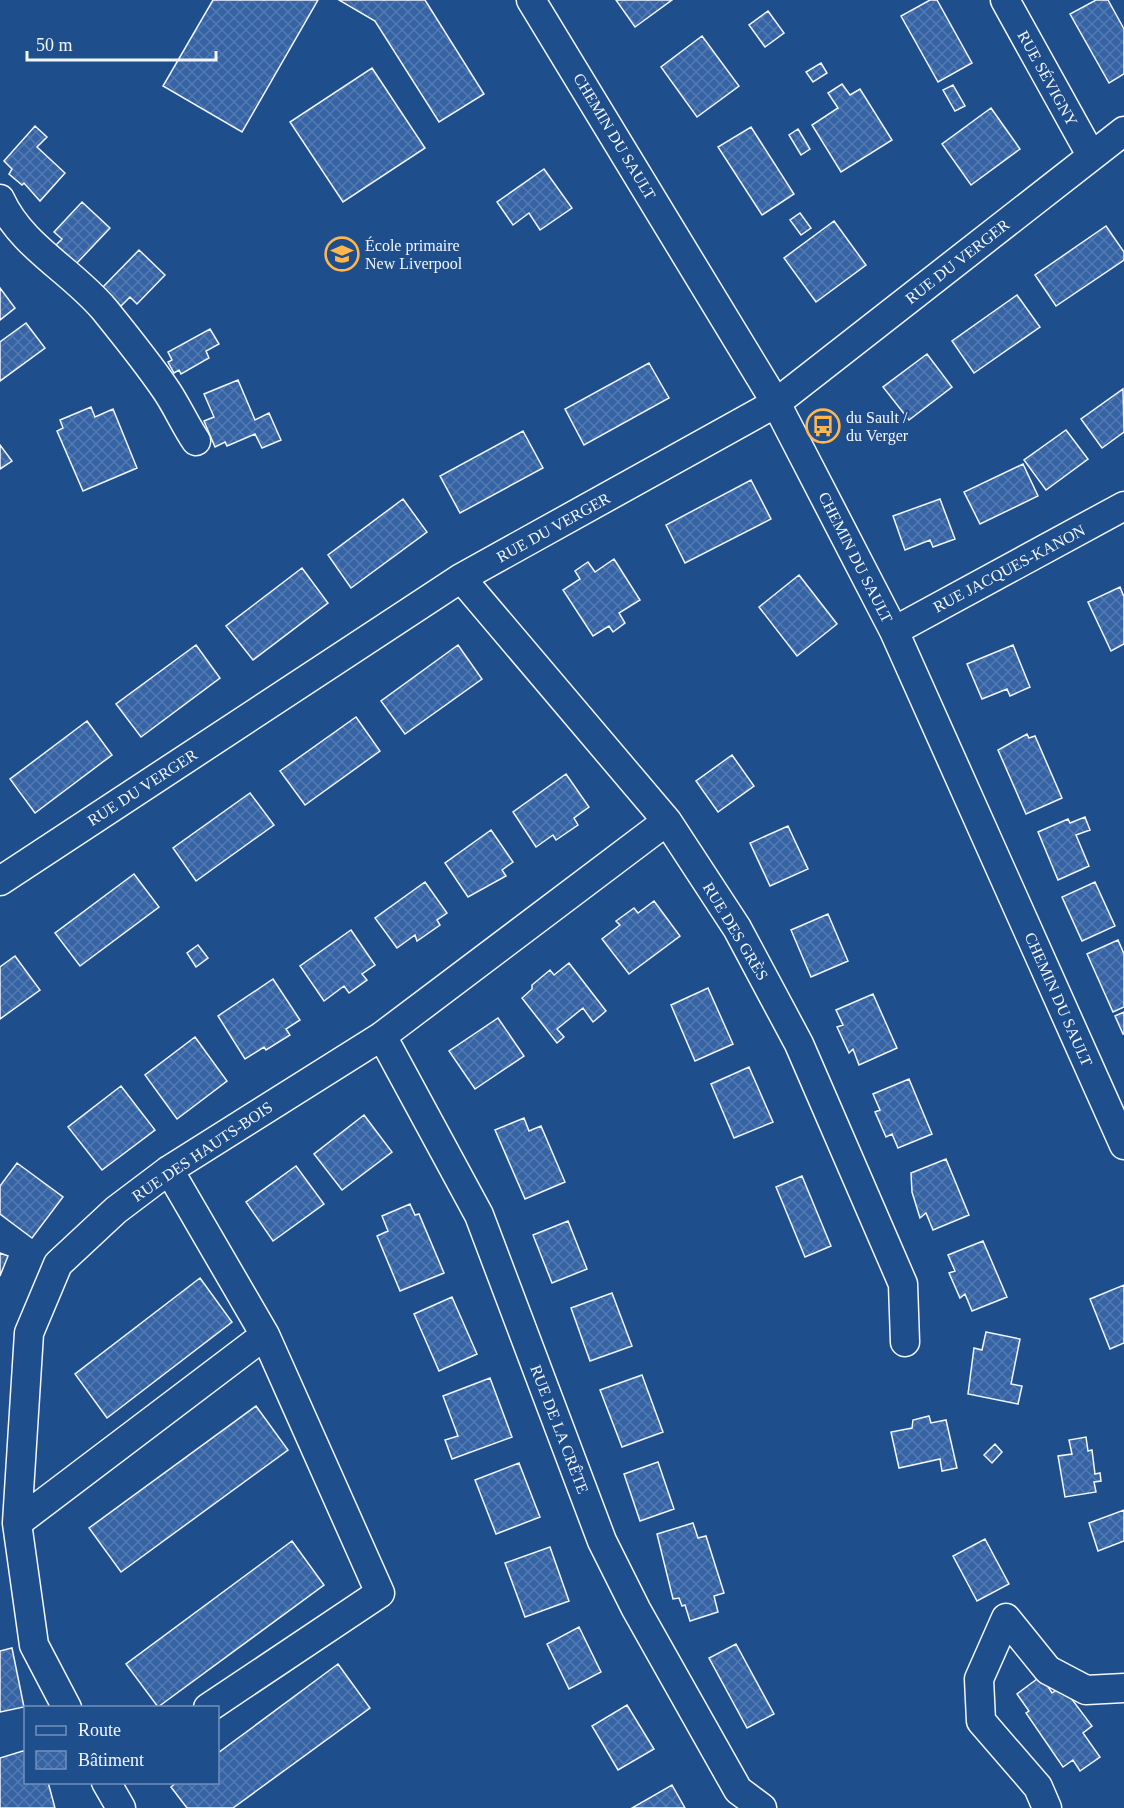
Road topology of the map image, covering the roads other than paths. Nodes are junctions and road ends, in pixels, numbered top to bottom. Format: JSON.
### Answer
{"nodes":[{"id":1,"x":531,"y":0,"type":"edge"},
{"id":2,"x":1005,"y":0,"type":"edge"},
{"id":3,"x":1124,"y":131,"type":"edge"},
{"id":4,"x":1091,"y":155,"type":"junction"},
{"id":5,"x":0,"y":199,"type":"edge"},
{"id":6,"x":776,"y":403,"type":"junction"},
{"id":7,"x":196,"y":441,"type":"dead end"},
{"id":8,"x":1124,"y":506,"type":"edge"},
{"id":9,"x":461,"y":578,"type":"junction"},
{"id":10,"x":894,"y":631,"type":"junction"},
{"id":11,"x":666,"y":821,"type":"junction"},
{"id":12,"x":0,"y":881,"type":"edge"},
{"id":13,"x":382,"y":1035,"type":"junction"},
{"id":14,"x":1124,"y":1145,"type":"edge"},
{"id":15,"x":169,"y":1170,"type":"junction"},
{"id":16,"x":265,"y":1335,"type":"junction"},
{"id":17,"x":905,"y":1342,"type":"dead end"},
{"id":18,"x":17,"y":1523,"type":"junction"},
{"id":19,"x":1124,"y":1688,"type":"edge"},
{"id":20,"x":66,"y":1706,"type":"edge"},
{"id":21,"x":210,"y":1706,"type":"edge"},
{"id":22,"x":107,"y":1784,"type":"edge"},
{"id":23,"x":121,"y":1808,"type":"edge"},
{"id":24,"x":762,"y":1808,"type":"edge"},
{"id":25,"x":1047,"y":1808,"type":"edge"}],
"edges":[{"from":1,"to":6,"type":"street","name":"CHEMIN DU SAULT"},
{"from":2,"to":4,"type":"street","name":"RUE SÉVIGNY"},
{"from":3,"to":4,"type":"street","name":"RUE DU VERGER"},
{"from":4,"to":6,"type":"street","name":"RUE DU VERGER"},
{"from":5,"to":7,"type":"street"},
{"from":6,"to":9,"type":"street","name":"RUE DU VERGER"},
{"from":6,"to":10,"type":"street","name":"CHEMIN DU SAULT"},
{"from":8,"to":10,"type":"street","name":"RUE JACQUES-KANON"},
{"from":9,"to":11,"type":"street","name":"RUE DES GRÈS"},
{"from":9,"to":12,"type":"street","name":"RUE DU VERGER"},
{"from":10,"to":14,"type":"street","name":"CHEMIN DU SAULT"},
{"from":11,"to":13,"type":"street","name":"RUE DES HAUTS-BOIS"},
{"from":11,"to":17,"type":"street","name":"RUE DES GRÈS"},
{"from":13,"to":15,"type":"street","name":"RUE DES HAUTS-BOIS"},
{"from":13,"to":24,"type":"street","name":"RUE DE LA CRÊTE"},
{"from":15,"to":16,"type":"street"},
{"from":15,"to":18,"type":"street","name":"RUE DES HAUTS-BOIS"},
{"from":16,"to":18,"type":"street"},
{"from":16,"to":21,"type":"street"},
{"from":18,"to":20,"type":"street","name":"RUE DES HAUTS-BOIS"},
{"from":19,"to":25,"type":"street"},
{"from":22,"to":23,"type":"street"}]}
